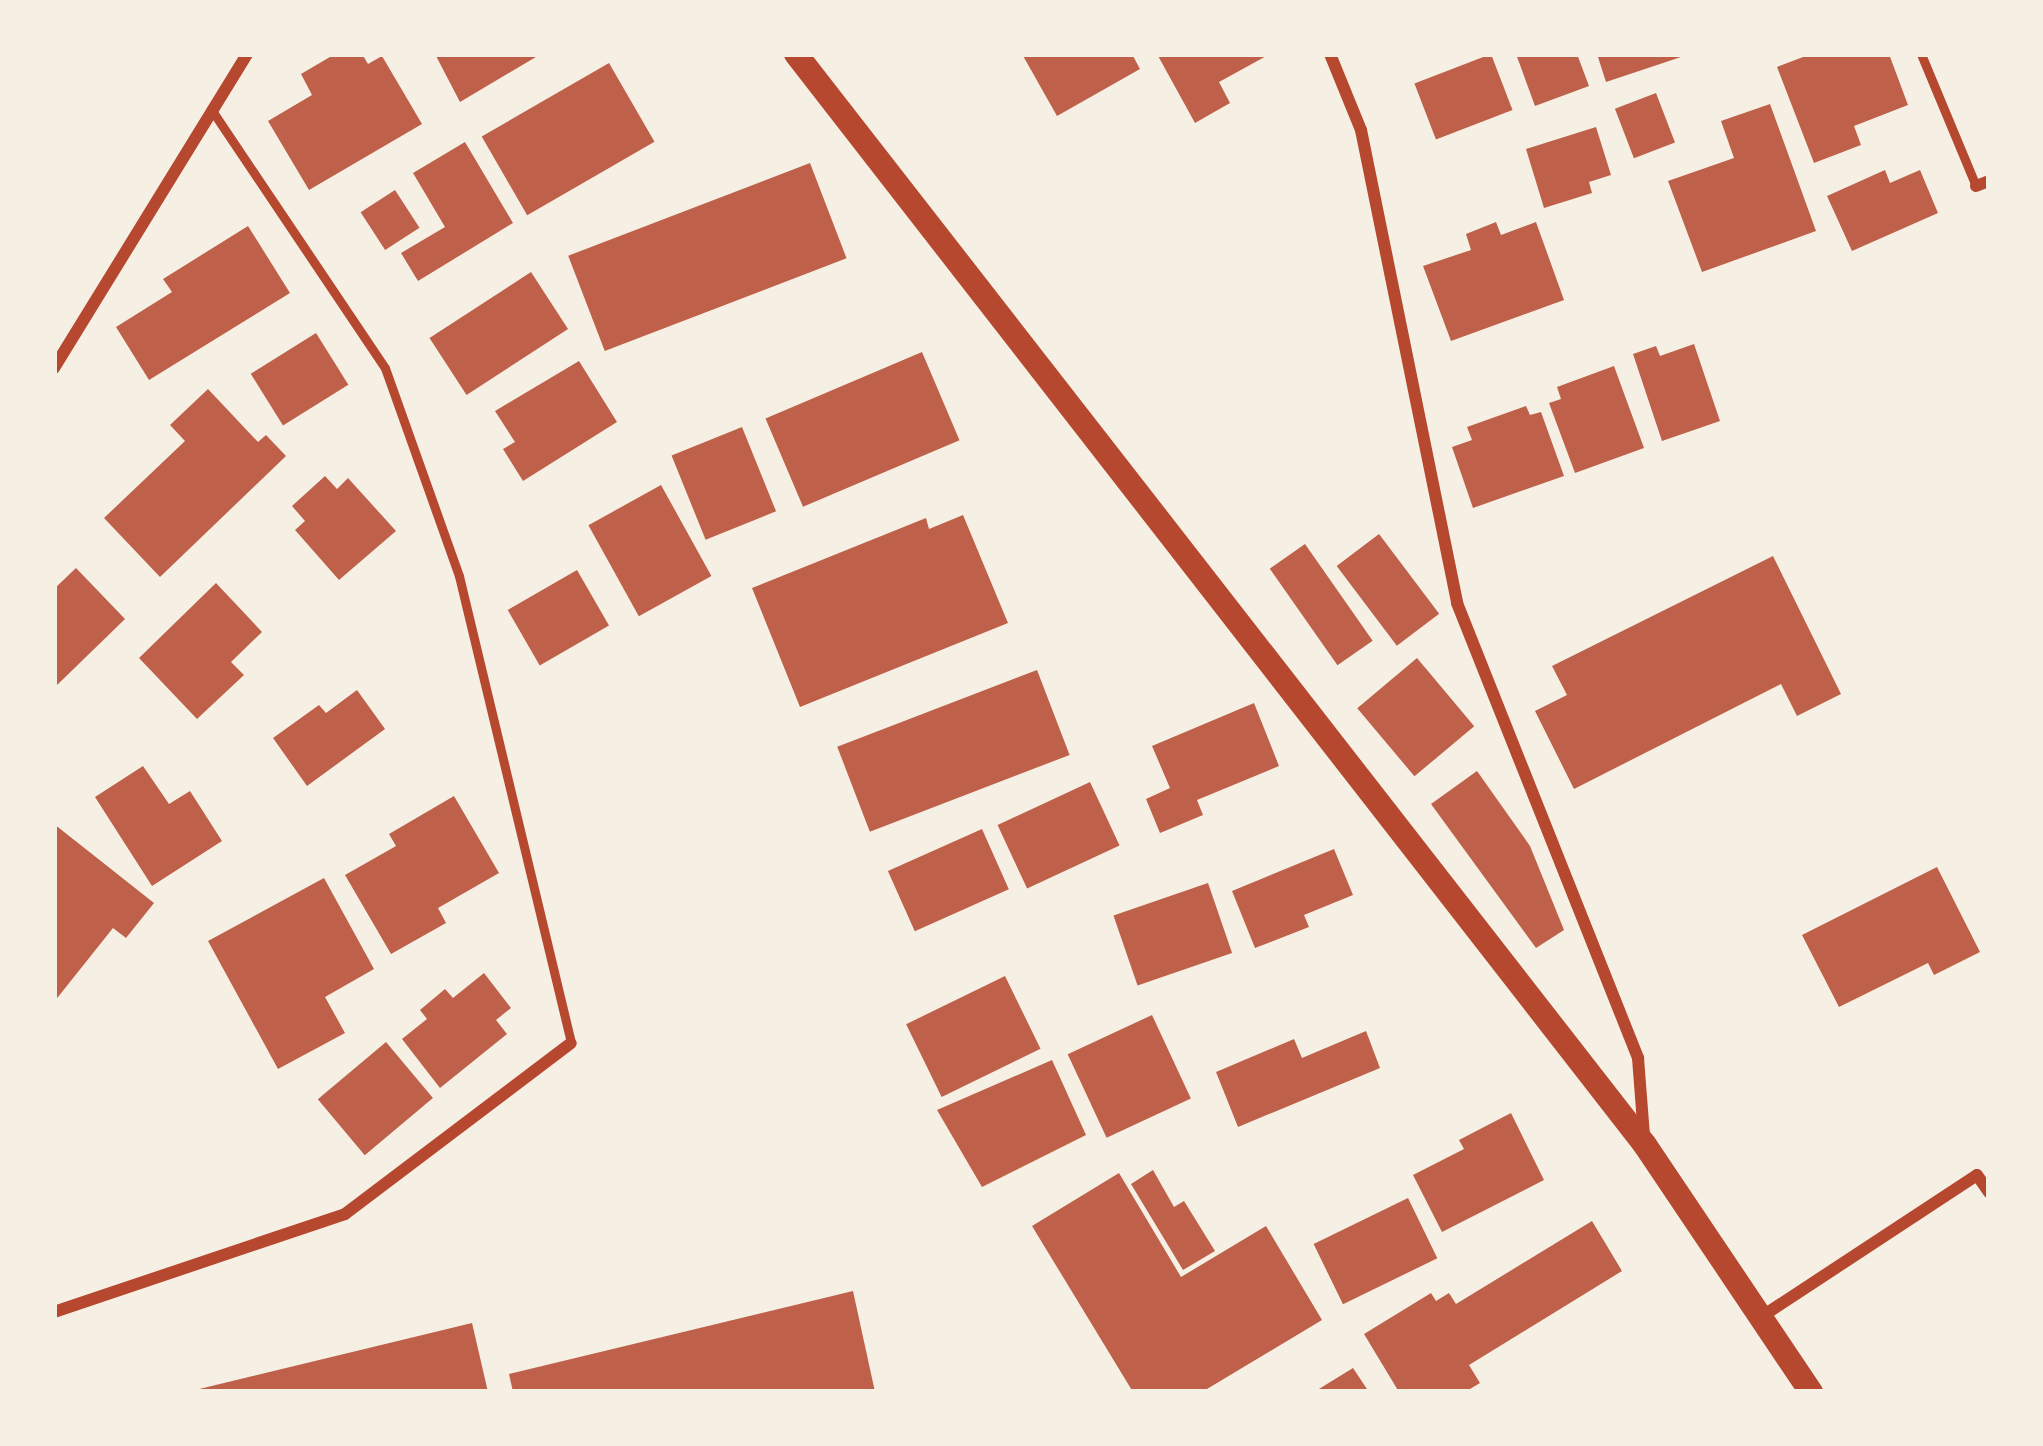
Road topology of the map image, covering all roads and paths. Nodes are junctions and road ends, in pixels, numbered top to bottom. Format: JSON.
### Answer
{"nodes":[{"id":1,"x":248,"y":54,"type":"edge"},
{"id":2,"x":796,"y":54,"type":"edge"},
{"id":3,"x":1330,"y":54,"type":"edge"},
{"id":4,"x":1921,"y":54,"type":"edge"},
{"id":5,"x":211,"y":110,"type":"junction"},
{"id":6,"x":1982,"y":183,"type":"edge"},
{"id":7,"x":54,"y":368,"type":"edge"},
{"id":8,"x":571,"y":1043,"type":"joint"},
{"id":9,"x":1645,"y":1145,"type":"junction"},
{"id":10,"x":1989,"y":1192,"type":"edge"},
{"id":11,"x":54,"y":1312,"type":"edge"},
{"id":12,"x":1761,"y":1317,"type":"junction"},
{"id":13,"x":1811,"y":1392,"type":"edge"}],
"edges":[{"from":1,"to":5,"type":"street"},
{"from":2,"to":9,"type":"main road"},
{"from":3,"to":9,"type":"street"},
{"from":4,"to":6,"type":"lane"},
{"from":5,"to":7,"type":"street"},
{"from":5,"to":8,"type":"lane"},
{"from":8,"to":11,"type":"street"},
{"from":9,"to":12,"type":"main road"},
{"from":10,"to":12,"type":"street"},
{"from":12,"to":13,"type":"main road"}]}
